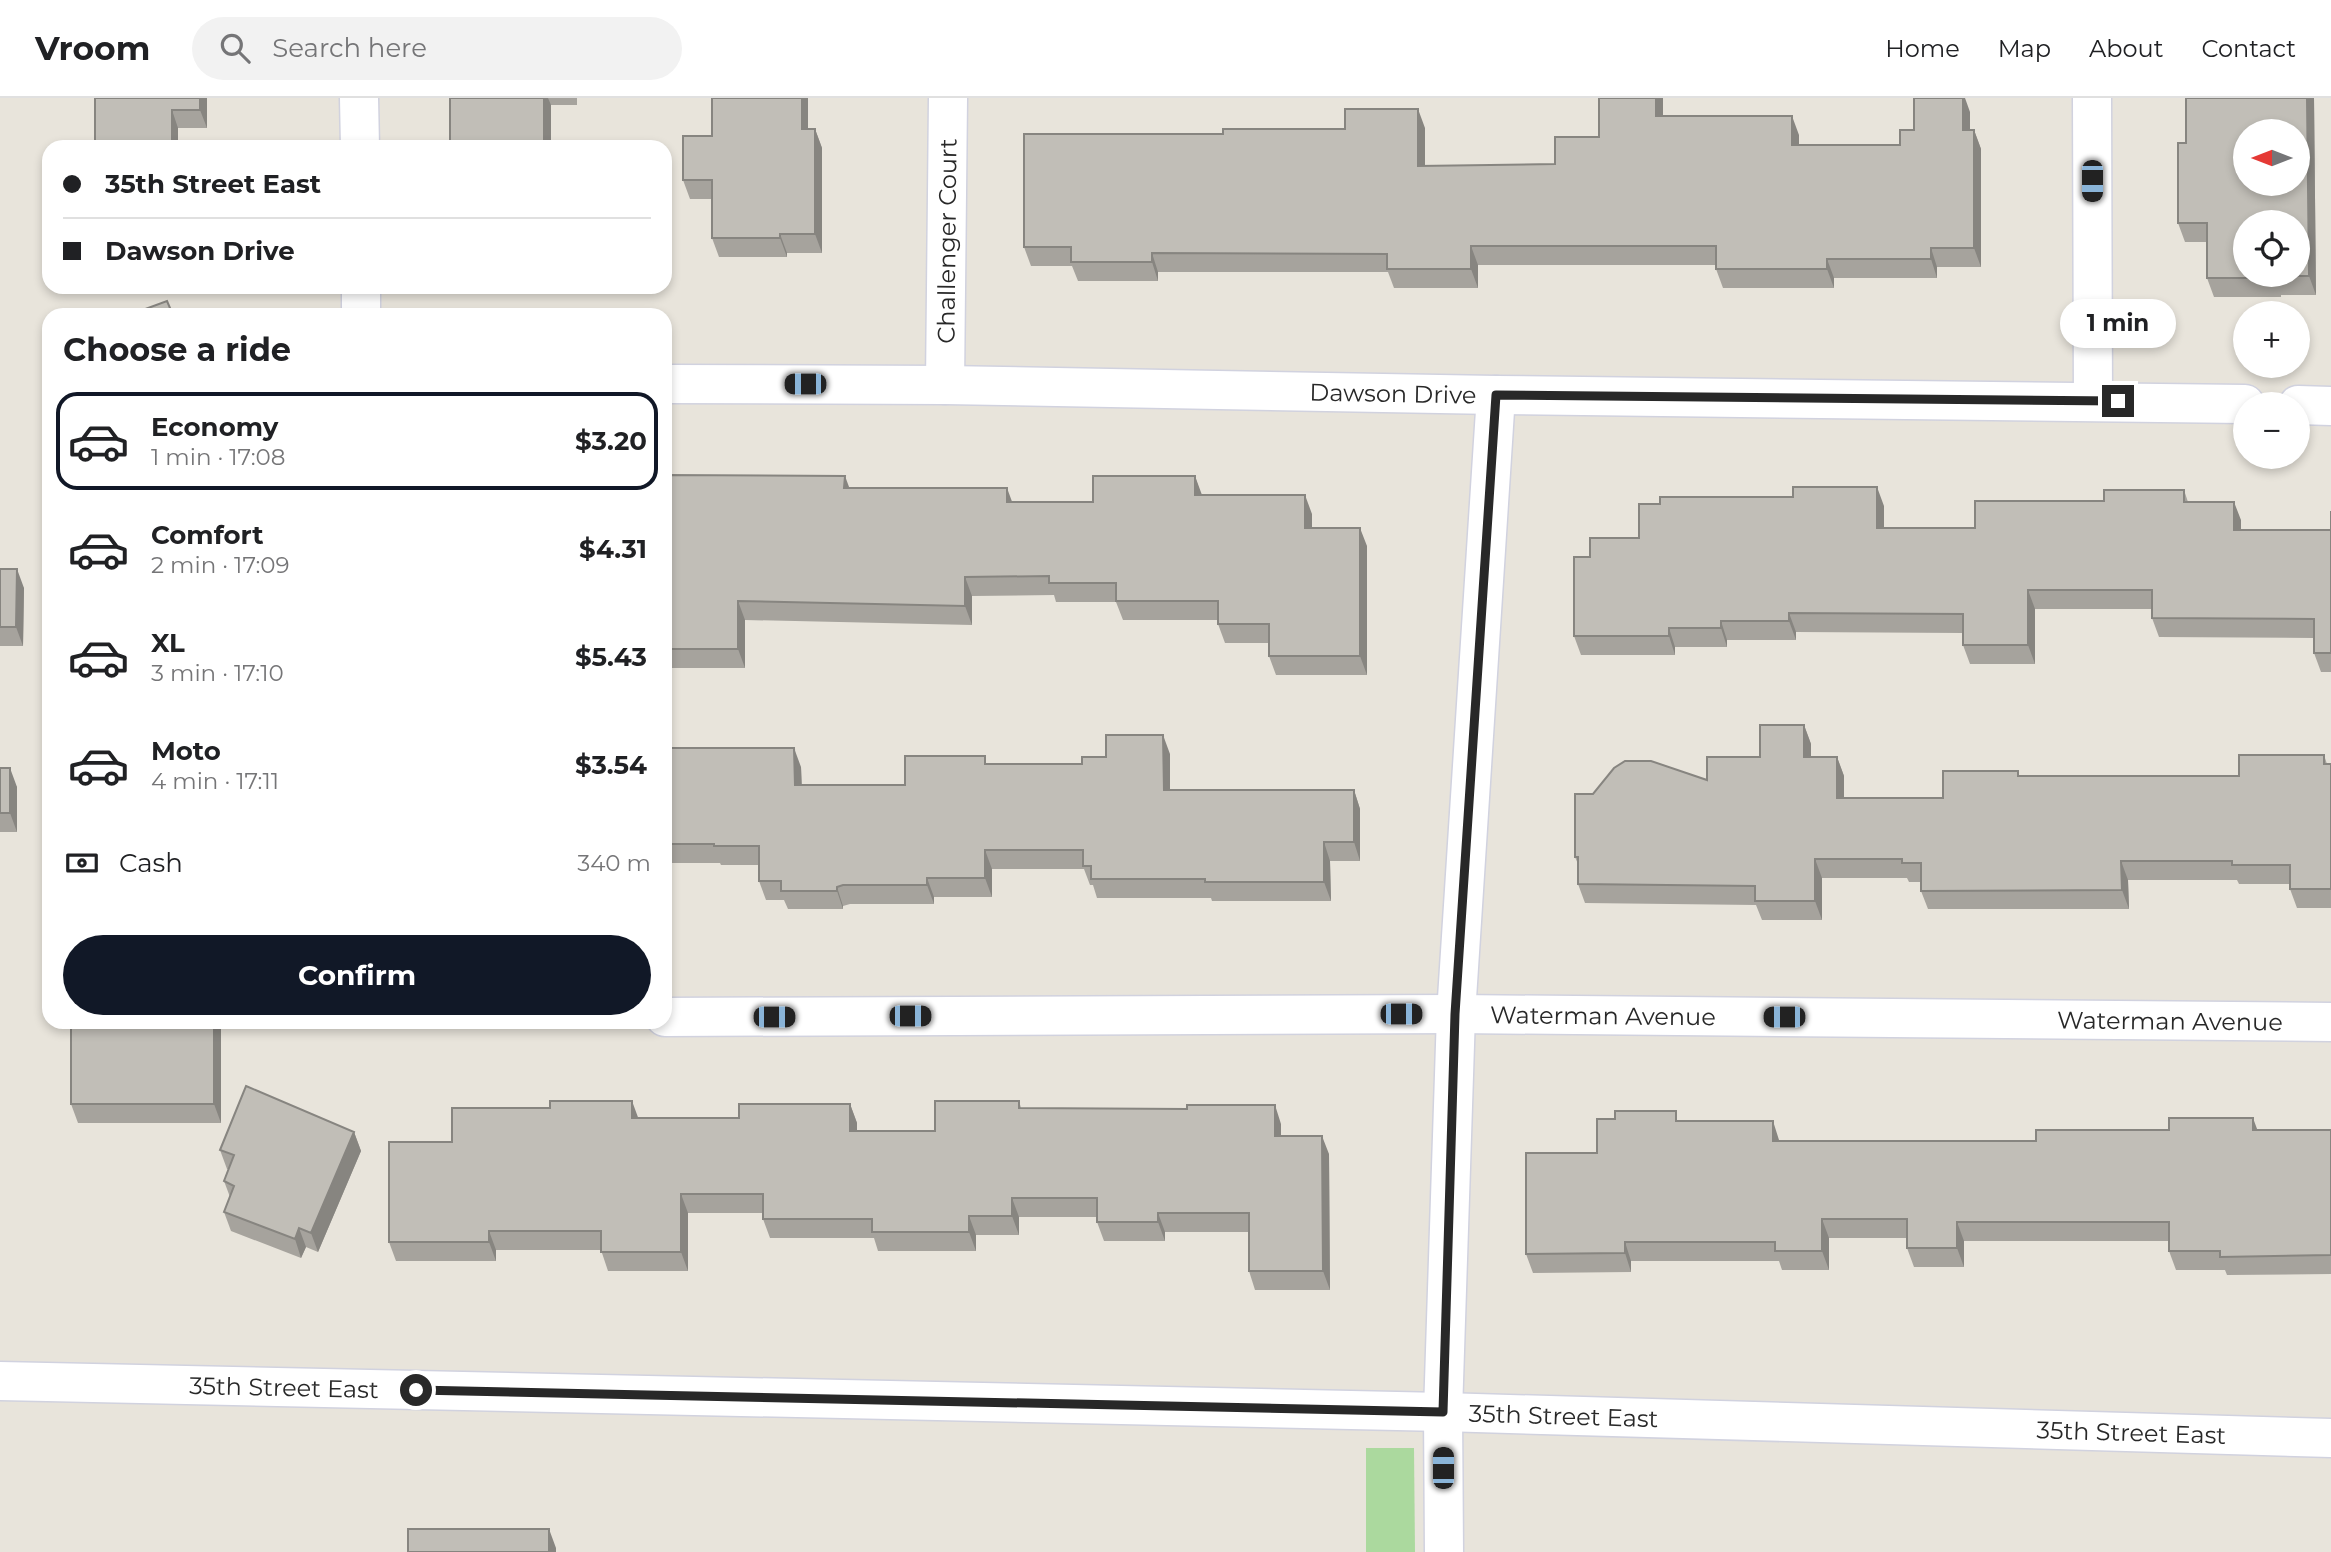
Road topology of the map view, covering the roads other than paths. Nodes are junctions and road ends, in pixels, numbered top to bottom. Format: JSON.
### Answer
{"nodes":[{"id":1,"x":359,"y":98,"type":"edge"},
{"id":2,"x":947,"y":98,"type":"edge"},
{"id":3,"x":2092,"y":98,"type":"edge"},
{"id":4,"x":360,"y":140,"type":"edge"},
{"id":5,"x":672,"y":384,"type":"edge"},
{"id":6,"x":945,"y":385,"type":"junction"},
{"id":7,"x":1496,"y":395,"type":"junction"},
{"id":8,"x":2093,"y":401,"type":"junction"},
{"id":9,"x":2233,"y":404,"type":"edge"},
{"id":10,"x":2310,"y":405,"type":"edge"},
{"id":11,"x":2331,"y":406,"type":"edge"},
{"id":12,"x":1455,"y":1014,"type":"junction"},
{"id":13,"x":672,"y":1017,"type":"edge"},
{"id":14,"x":2331,"y":1022,"type":"edge"},
{"id":15,"x":0,"y":1381,"type":"edge"},
{"id":16,"x":1443,"y":1412,"type":"junction"},
{"id":17,"x":2331,"y":1438,"type":"edge"},
{"id":18,"x":1444,"y":1552,"type":"edge"}],
"edges":[{"from":1,"to":4,"type":"street"},
{"from":2,"to":6,"type":"street","name":"Challenger Court"},
{"from":3,"to":8,"type":"street"},
{"from":5,"to":6,"type":"street","name":"Dawson Drive"},
{"from":6,"to":7,"type":"street","name":"Dawson Drive"},
{"from":7,"to":8,"type":"street","name":"Dawson Drive"},
{"from":7,"to":12,"type":"street"},
{"from":8,"to":9,"type":"street","name":"Dawson Drive"},
{"from":10,"to":11,"type":"street"},
{"from":12,"to":13,"type":"street","name":"Waterman Avenue"},
{"from":12,"to":14,"type":"street","name":"Waterman Avenue"},
{"from":12,"to":16,"type":"street"},
{"from":15,"to":16,"type":"street","name":"35th Street East"},
{"from":16,"to":17,"type":"street","name":"35th Street East"},
{"from":16,"to":18,"type":"street"}]}
